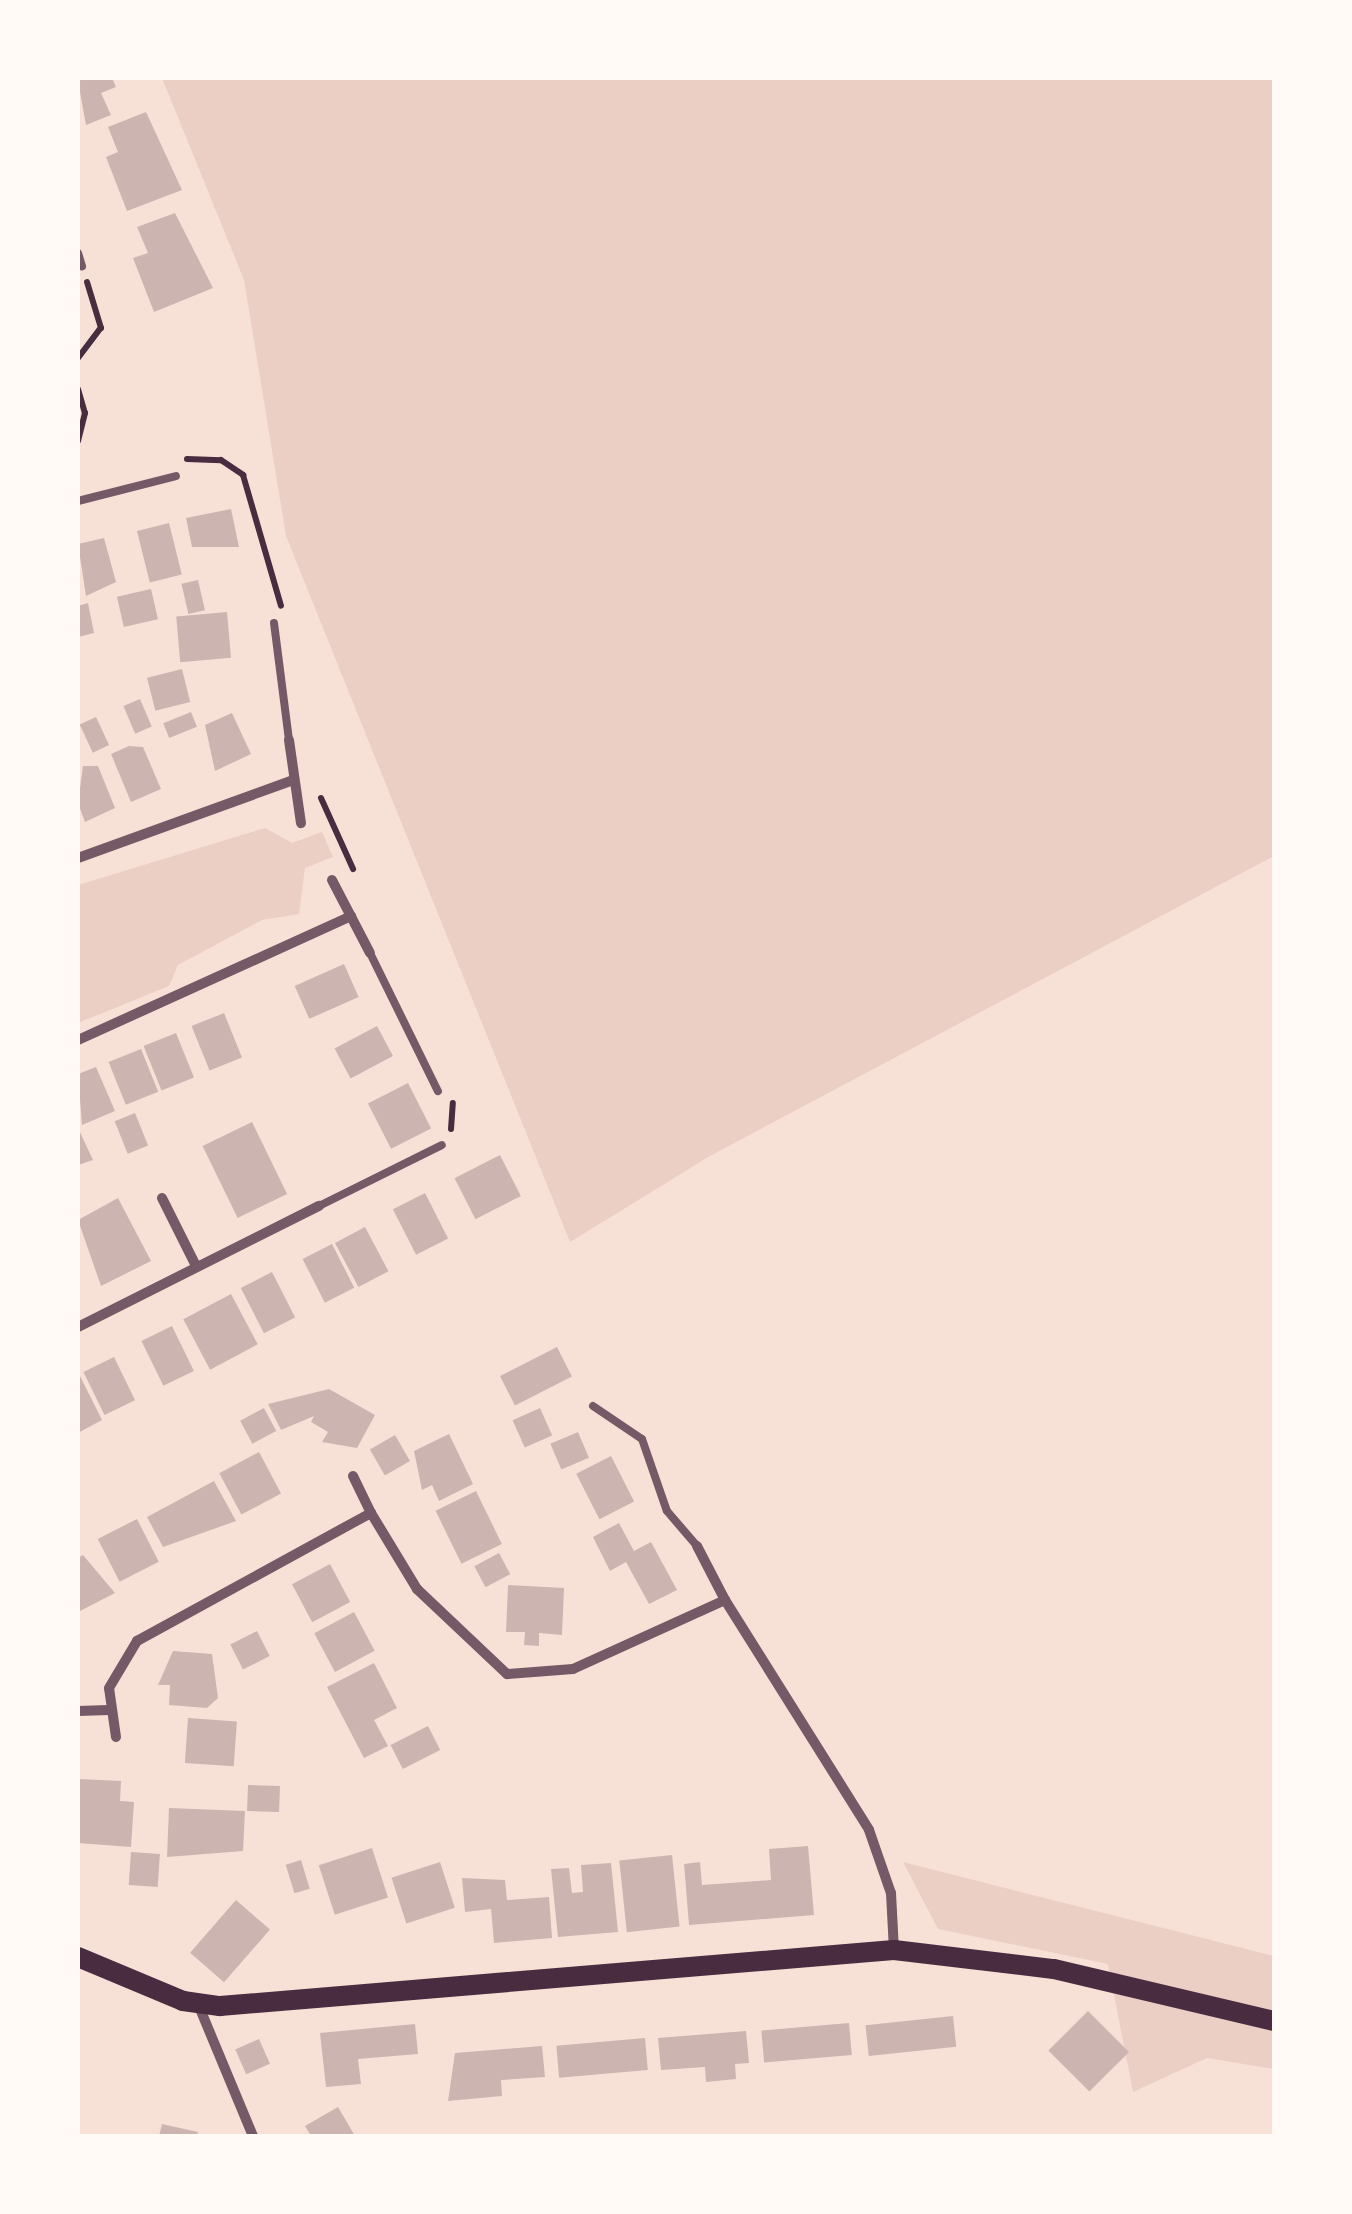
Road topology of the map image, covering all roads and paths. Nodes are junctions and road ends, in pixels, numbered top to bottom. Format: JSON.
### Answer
{"nodes":[{"id":1,"x":78,"y":253,"type":"edge"},
{"id":2,"x":82,"y":266,"type":"joint"},
{"id":3,"x":78,"y":358,"type":"edge"},
{"id":4,"x":78,"y":390,"type":"edge"},
{"id":5,"x":78,"y":441,"type":"edge"},
{"id":6,"x":176,"y":476,"type":"dead end"},
{"id":7,"x":78,"y":501,"type":"edge"},
{"id":8,"x":274,"y":623,"type":"dead end"},
{"id":9,"x":288,"y":740,"type":"joint"},
{"id":10,"x":293,"y":780,"type":"junction"},
{"id":11,"x":301,"y":823,"type":"dead end"},
{"id":12,"x":78,"y":858,"type":"edge"},
{"id":13,"x":332,"y":880,"type":"dead end"},
{"id":14,"x":352,"y":916,"type":"junction"},
{"id":15,"x":370,"y":953,"type":"joint"},
{"id":16,"x":78,"y":1040,"type":"edge"},
{"id":17,"x":438,"y":1091,"type":"joint"},
{"id":18,"x":442,"y":1145,"type":"joint"},
{"id":19,"x":162,"y":1198,"type":"dead end"},
{"id":20,"x":319,"y":1206,"type":"joint"},
{"id":21,"x":196,"y":1266,"type":"junction"},
{"id":22,"x":78,"y":1328,"type":"edge"},
{"id":23,"x":593,"y":1406,"type":"dead end"},
{"id":24,"x":353,"y":1476,"type":"dead end"},
{"id":25,"x":372,"y":1513,"type":"junction"},
{"id":26,"x":696,"y":1546,"type":"joint"},
{"id":27,"x":724,"y":1600,"type":"junction"},
{"id":28,"x":108,"y":1710,"type":"junction"},
{"id":29,"x":78,"y":1711,"type":"edge"},
{"id":30,"x":116,"y":1737,"type":"dead end"},
{"id":31,"x":894,"y":1950,"type":"junction"},
{"id":32,"x":78,"y":1957,"type":"edge"},
{"id":33,"x":198,"y":2004,"type":"junction"},
{"id":34,"x":1274,"y":2021,"type":"edge"},
{"id":35,"x":253,"y":2136,"type":"edge"}],
"edges":[{"from":1,"to":2,"type":"lane"},
{"from":2,"to":3,"type":"path"},
{"from":4,"to":5,"type":"path"},
{"from":6,"to":7,"type":"lane"},
{"from":8,"to":9,"type":"lane"},
{"from":9,"to":10,"type":"street"},
{"from":10,"to":11,"type":"street"},
{"from":10,"to":12,"type":"street"},
{"from":13,"to":14,"type":"street"},
{"from":14,"to":15,"type":"street"},
{"from":14,"to":16,"type":"street"},
{"from":15,"to":17,"type":"lane"},
{"from":17,"to":18,"type":"path"},
{"from":18,"to":20,"type":"lane"},
{"from":19,"to":21,"type":"street"},
{"from":20,"to":21,"type":"street"},
{"from":21,"to":22,"type":"street"},
{"from":23,"to":26,"type":"lane"},
{"from":24,"to":25,"type":"street"},
{"from":25,"to":27,"type":"street"},
{"from":25,"to":28,"type":"street"},
{"from":26,"to":27,"type":"street"},
{"from":27,"to":31,"type":"street"},
{"from":28,"to":29,"type":"street"},
{"from":28,"to":30,"type":"street"},
{"from":31,"to":33,"type":"main road"},
{"from":31,"to":34,"type":"main road"},
{"from":32,"to":33,"type":"main road"},
{"from":33,"to":35,"type":"street"}]}
